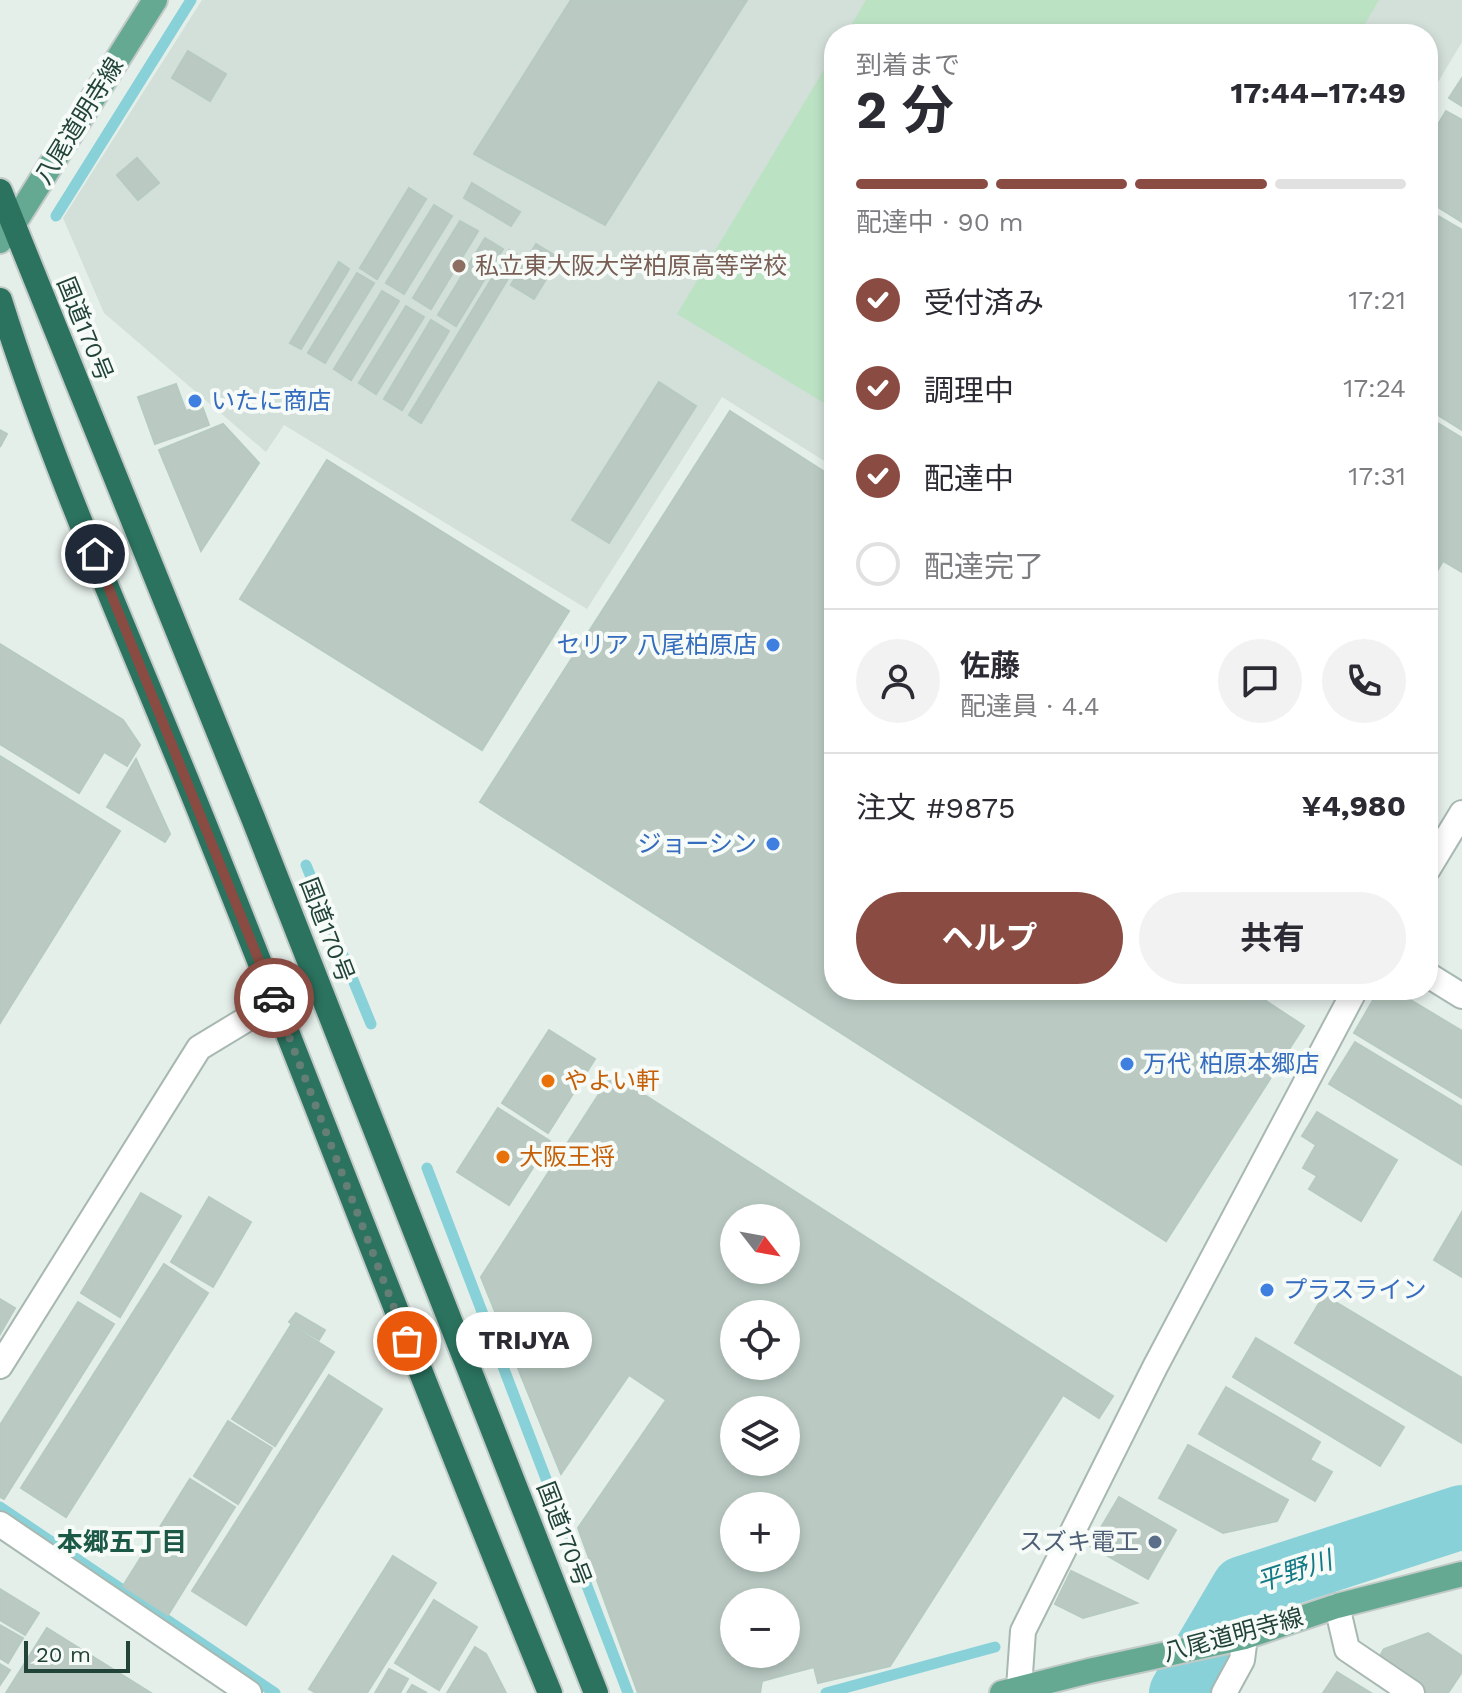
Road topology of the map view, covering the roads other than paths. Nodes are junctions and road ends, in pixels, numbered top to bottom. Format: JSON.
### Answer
{"nodes":[{"id":1,"x":155,"y":0,"type":"edge"},
{"id":2,"x":0,"y":191,"type":"edge"},
{"id":3,"x":7,"y":233,"type":"edge"},
{"id":4,"x":0,"y":300,"type":"edge"},
{"id":5,"x":1462,"y":813,"type":"edge"},
{"id":6,"x":1438,"y":853,"type":"edge"},
{"id":7,"x":1438,"y":981,"type":"edge"},
{"id":8,"x":1462,"y":996,"type":"edge"},
{"id":9,"x":1350,"y":1000,"type":"edge"},
{"id":10,"x":275,"y":1002,"type":"junction"},
{"id":11,"x":0,"y":1366,"type":"edge"},
{"id":12,"x":0,"y":1524,"type":"edge"},
{"id":13,"x":1462,"y":1574,"type":"edge"},
{"id":14,"x":1337,"y":1606,"type":"junction"},
{"id":15,"x":1245,"y":1637,"type":"junction"},
{"id":16,"x":1058,"y":1686,"type":"edge"},
{"id":17,"x":1011,"y":1691,"type":"edge"},
{"id":18,"x":249,"y":1693,"type":"edge"},
{"id":19,"x":550,"y":1693,"type":"edge"},
{"id":20,"x":596,"y":1693,"type":"edge"},
{"id":21,"x":1224,"y":1693,"type":"edge"},
{"id":22,"x":1412,"y":1693,"type":"edge"}],
"edges":[{"from":1,"to":3,"type":"main road","name":"八尾道明寺線"},
{"from":2,"to":3,"type":"highway","name":"国道170号"},
{"from":3,"to":20,"type":"highway","name":"国道170号"},
{"from":4,"to":10,"type":"highway"},
{"from":5,"to":6,"type":"street"},
{"from":7,"to":8,"type":"street"},
{"from":9,"to":17,"type":"street"},
{"from":10,"to":11,"type":"street"},
{"from":10,"to":19,"type":"highway"},
{"from":12,"to":18,"type":"street"},
{"from":13,"to":14,"type":"main road","name":"八尾道明寺線"},
{"from":14,"to":15,"type":"main road","name":"八尾道明寺線"},
{"from":14,"to":22,"type":"street"},
{"from":15,"to":16,"type":"main road","name":"八尾道明寺線"},
{"from":15,"to":21,"type":"street"},
{"from":16,"to":17,"type":"main road","name":"八尾道明寺線"}]}
